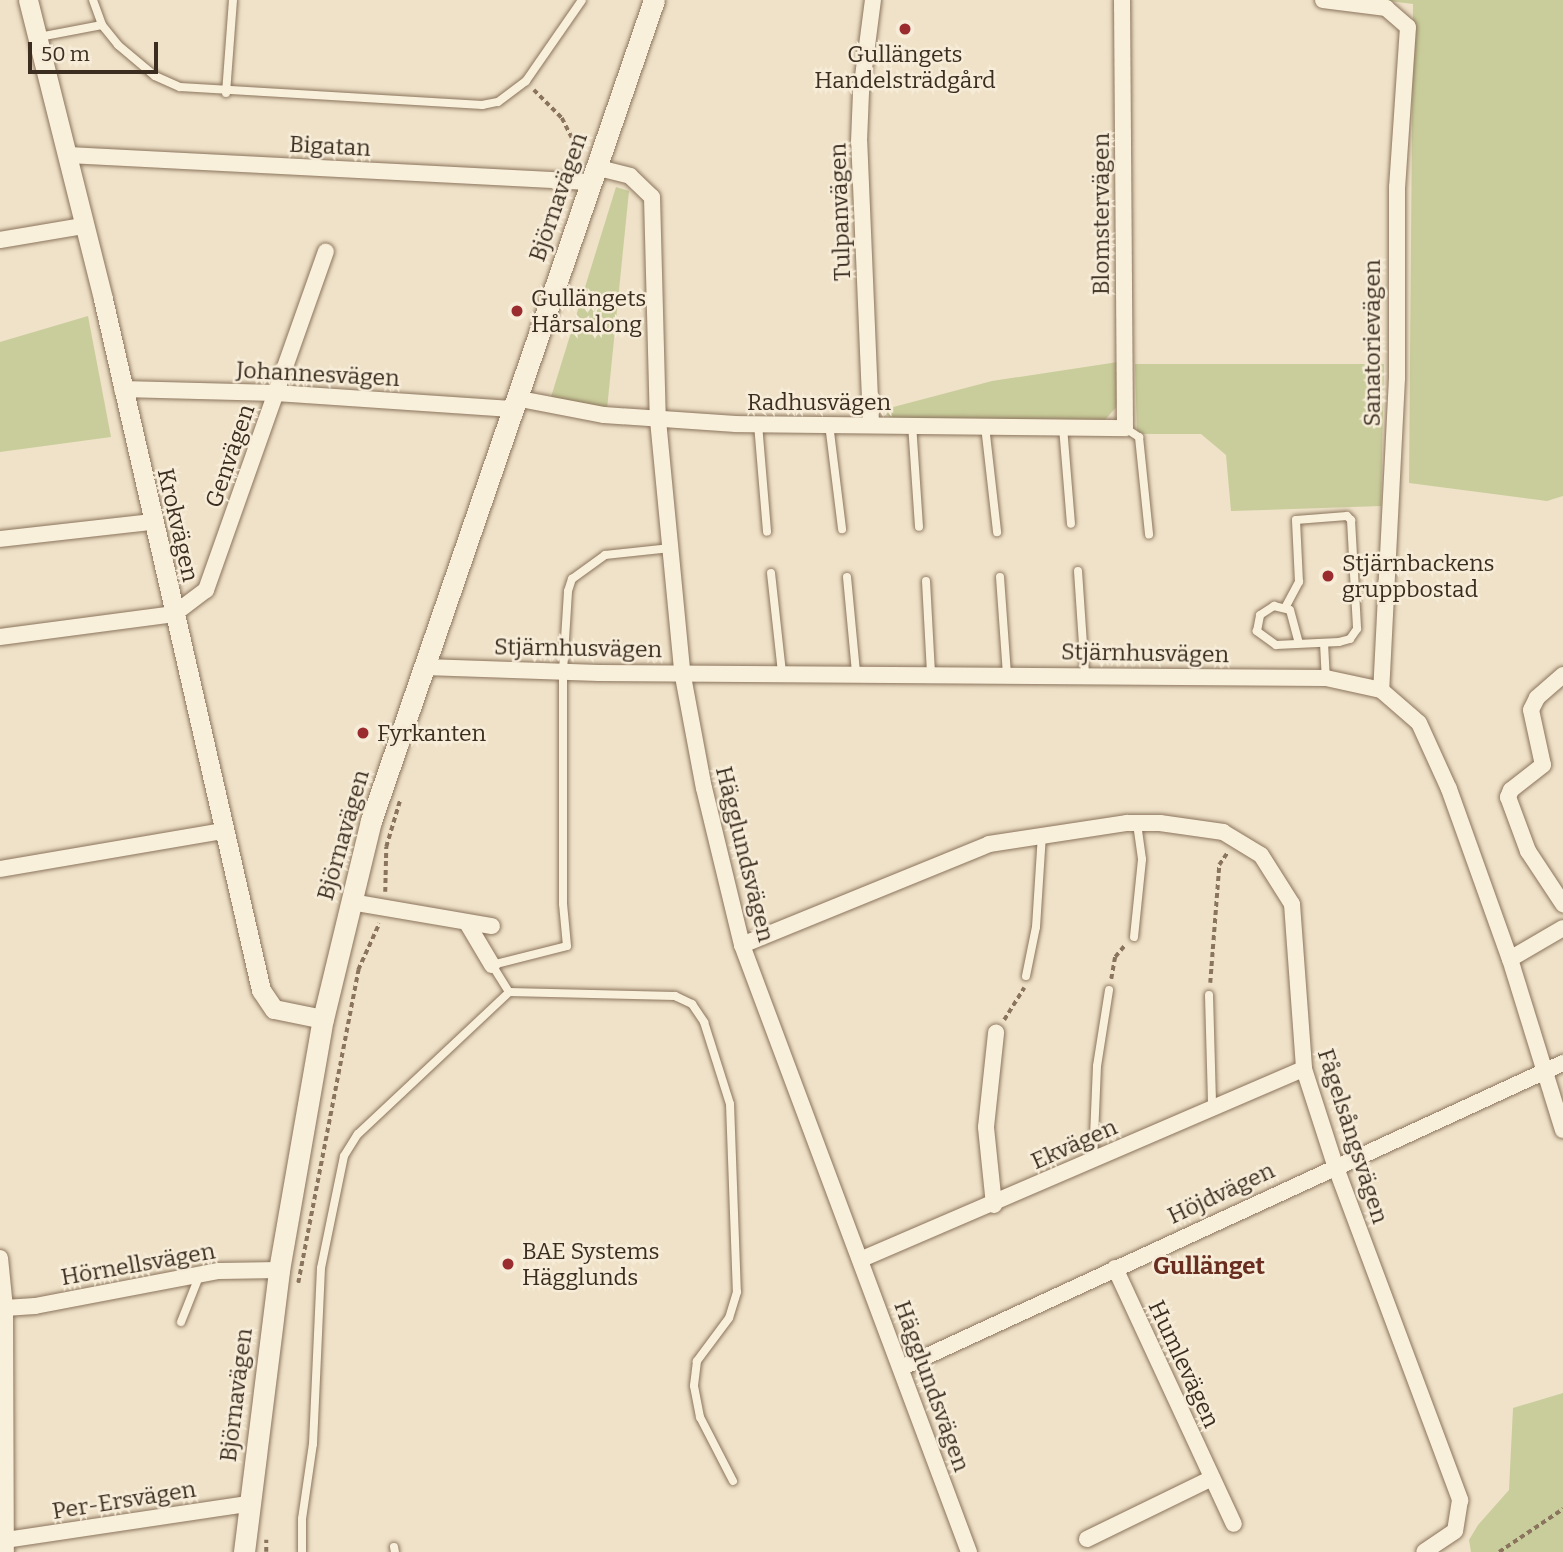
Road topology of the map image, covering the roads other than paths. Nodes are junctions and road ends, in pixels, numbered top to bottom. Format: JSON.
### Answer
{"nodes":[{"id":1,"x":28,"y":0,"type":"edge"},
{"id":2,"x":93,"y":0,"type":"edge"},
{"id":3,"x":233,"y":0,"type":"edge"},
{"id":4,"x":582,"y":0,"type":"edge"},
{"id":5,"x":654,"y":0,"type":"edge"},
{"id":6,"x":873,"y":0,"type":"edge"},
{"id":7,"x":1122,"y":0,"type":"edge"},
{"id":8,"x":1323,"y":0,"type":"edge"},
{"id":9,"x":102,"y":25,"type":"junction"},
{"id":10,"x":39,"y":37,"type":"junction"},
{"id":11,"x":226,"y":93,"type":"junction"},
{"id":12,"x":68,"y":155,"type":"junction"},
{"id":13,"x":593,"y":174,"type":"junction"},
{"id":14,"x":83,"y":226,"type":"junction"},
{"id":15,"x":0,"y":240,"type":"edge"},
{"id":16,"x":326,"y":252,"type":"dead end"},
{"id":17,"x":122,"y":389,"type":"junction"},
{"id":18,"x":276,"y":393,"type":"junction"},
{"id":19,"x":513,"y":404,"type":"junction"},
{"id":20,"x":657,"y":420,"type":"junction"},
{"id":21,"x":871,"y":423,"type":"junction"},
{"id":22,"x":758,"y":424,"type":"junction"},
{"id":23,"x":830,"y":424,"type":"junction"},
{"id":24,"x":912,"y":424,"type":"junction"},
{"id":25,"x":985,"y":426,"type":"junction"},
{"id":26,"x":1063,"y":427,"type":"junction"},
{"id":27,"x":1125,"y":428,"type":"junction"},
{"id":28,"x":151,"y":522,"type":"junction"},
{"id":29,"x":1071,"y":524,"type":"dead end"},
{"id":30,"x":919,"y":527,"type":"dead end"},
{"id":31,"x":842,"y":529,"type":"dead end"},
{"id":32,"x":997,"y":532,"type":"dead end"},
{"id":33,"x":767,"y":533,"type":"dead end"},
{"id":34,"x":1149,"y":534,"type":"dead end"},
{"id":35,"x":0,"y":539,"type":"edge"},
{"id":36,"x":671,"y":548,"type":"junction"},
{"id":37,"x":1078,"y":571,"type":"dead end"},
{"id":38,"x":771,"y":573,"type":"dead end"},
{"id":39,"x":847,"y":577,"type":"dead end"},
{"id":40,"x":1000,"y":577,"type":"dead end"},
{"id":41,"x":926,"y":581,"type":"dead end"},
{"id":42,"x":1285,"y":608,"type":"junction"},
{"id":43,"x":174,"y":614,"type":"junction"},
{"id":44,"x":0,"y":637,"type":"edge"},
{"id":45,"x":1299,"y":643,"type":"junction"},
{"id":46,"x":1324,"y":643,"type":"junction"},
{"id":47,"x":425,"y":667,"type":"junction"},
{"id":48,"x":563,"y":671,"type":"junction"},
{"id":49,"x":682,"y":671,"type":"junction"},
{"id":50,"x":782,"y":672,"type":"junction"},
{"id":51,"x":856,"y":673,"type":"junction"},
{"id":52,"x":931,"y":674,"type":"junction"},
{"id":53,"x":1007,"y":675,"type":"junction"},
{"id":54,"x":1085,"y":676,"type":"junction"},
{"id":55,"x":1563,"y":676,"type":"edge"},
{"id":56,"x":1326,"y":678,"type":"junction"},
{"id":57,"x":1381,"y":690,"type":"junction"},
{"id":58,"x":1137,"y":823,"type":"junction"},
{"id":59,"x":223,"y":831,"type":"junction"},
{"id":60,"x":1042,"y":835,"type":"junction"},
{"id":61,"x":0,"y":869,"type":"edge"},
{"id":62,"x":351,"y":902,"type":"junction"},
{"id":63,"x":1563,"y":904,"type":"edge"},
{"id":64,"x":467,"y":923,"type":"junction"},
{"id":65,"x":492,"y":926,"type":"dead end"},
{"id":66,"x":1563,"y":928,"type":"edge"},
{"id":67,"x":1134,"y":937,"type":"road end"},
{"id":68,"x":742,"y":945,"type":"junction"},
{"id":69,"x":1510,"y":959,"type":"junction"},
{"id":70,"x":492,"y":965,"type":"junction"},
{"id":71,"x":1026,"y":976,"type":"road end"},
{"id":72,"x":1109,"y":990,"type":"road end"},
{"id":73,"x":509,"y":992,"type":"junction"},
{"id":74,"x":1209,"y":995,"type":"road end"},
{"id":75,"x":323,"y":1019,"type":"junction"},
{"id":76,"x":996,"y":1033,"type":"road end"},
{"id":77,"x":1563,"y":1063,"type":"edge"},
{"id":78,"x":1304,"y":1069,"type":"junction"},
{"id":79,"x":1543,"y":1072,"type":"junction"},
{"id":80,"x":1212,"y":1105,"type":"junction"},
{"id":81,"x":1563,"y":1129,"type":"edge"},
{"id":82,"x":1093,"y":1162,"type":"junction"},
{"id":83,"x":1335,"y":1165,"type":"junction"},
{"id":84,"x":994,"y":1205,"type":"junction"},
{"id":85,"x":0,"y":1258,"type":"edge"},
{"id":86,"x":862,"y":1259,"type":"junction"},
{"id":87,"x":1115,"y":1268,"type":"junction"},
{"id":88,"x":279,"y":1270,"type":"junction"},
{"id":89,"x":201,"y":1275,"type":"junction"},
{"id":90,"x":5,"y":1308,"type":"junction"},
{"id":91,"x":181,"y":1322,"type":"dead end"},
{"id":92,"x":901,"y":1368,"type":"junction"},
{"id":93,"x":1212,"y":1478,"type":"junction"},
{"id":94,"x":733,"y":1480,"type":"dead end"},
{"id":95,"x":248,"y":1504,"type":"junction"},
{"id":96,"x":1234,"y":1524,"type":"dead end"},
{"id":97,"x":1087,"y":1539,"type":"dead end"},
{"id":98,"x":6,"y":1546,"type":"edge"},
{"id":99,"x":244,"y":1552,"type":"edge"},
{"id":100,"x":302,"y":1552,"type":"edge"},
{"id":101,"x":969,"y":1552,"type":"edge"},
{"id":102,"x":1424,"y":1552,"type":"edge"}],
"edges":[{"from":1,"to":10,"type":"street","name":"Krokvägen"},
{"from":2,"to":9,"type":"lane"},
{"from":3,"to":11,"type":"lane"},
{"from":4,"to":11,"type":"lane"},
{"from":5,"to":13,"type":"main road","name":"Björnavägen"},
{"from":6,"to":21,"type":"street","name":"Tulpanvägen"},
{"from":7,"to":27,"type":"street","name":"Blomstervägen"},
{"from":8,"to":57,"type":"street","name":"Sanatorievägen"},
{"from":9,"to":10,"type":"lane"},
{"from":9,"to":11,"type":"lane"},
{"from":10,"to":12,"type":"street","name":"Krokvägen"},
{"from":12,"to":13,"type":"street","name":"Bigatan"},
{"from":12,"to":14,"type":"street","name":"Krokvägen"},
{"from":13,"to":19,"type":"main road","name":"Björnavägen"},
{"from":13,"to":20,"type":"street","name":"Hägglundsvägen"},
{"from":14,"to":15,"type":"street"},
{"from":14,"to":17,"type":"street","name":"Krokvägen"},
{"from":16,"to":18,"type":"street","name":"Genvägen"},
{"from":17,"to":18,"type":"street","name":"Johannesvägen"},
{"from":17,"to":28,"type":"street","name":"Krokvägen"},
{"from":18,"to":19,"type":"street","name":"Johannesvägen"},
{"from":18,"to":43,"type":"street","name":"Genvägen"},
{"from":19,"to":20,"type":"street","name":"Radhusvägen"},
{"from":19,"to":47,"type":"main road","name":"Björnavägen"},
{"from":20,"to":22,"type":"street","name":"Radhusvägen"},
{"from":20,"to":36,"type":"street","name":"Hägglundsvägen"},
{"from":21,"to":23,"type":"street","name":"Radhusvägen"},
{"from":21,"to":24,"type":"street","name":"Radhusvägen"},
{"from":22,"to":23,"type":"street","name":"Radhusvägen"},
{"from":22,"to":33,"type":"lane"},
{"from":23,"to":31,"type":"lane"},
{"from":24,"to":25,"type":"street","name":"Radhusvägen"},
{"from":24,"to":30,"type":"lane"},
{"from":25,"to":26,"type":"street","name":"Radhusvägen"},
{"from":25,"to":32,"type":"lane"},
{"from":26,"to":27,"type":"street","name":"Radhusvägen"},
{"from":26,"to":29,"type":"lane"},
{"from":27,"to":34,"type":"lane"},
{"from":28,"to":35,"type":"street"},
{"from":28,"to":43,"type":"street","name":"Krokvägen"},
{"from":36,"to":48,"type":"lane"},
{"from":36,"to":49,"type":"street","name":"Hägglundsvägen"},
{"from":37,"to":54,"type":"lane"},
{"from":38,"to":50,"type":"lane"},
{"from":39,"to":51,"type":"lane"},
{"from":40,"to":53,"type":"lane"},
{"from":41,"to":52,"type":"lane"},
{"from":42,"to":45,"type":"lane"},
{"from":42,"to":45,"type":"lane"},
{"from":42,"to":46,"type":"lane"},
{"from":43,"to":44,"type":"street","name":"Genvägen"},
{"from":43,"to":59,"type":"street","name":"Krokvägen"},
{"from":45,"to":46,"type":"lane"},
{"from":46,"to":56,"type":"lane"},
{"from":47,"to":48,"type":"street","name":"Stjärnhusvägen"},
{"from":47,"to":62,"type":"main road","name":"Björnavägen"},
{"from":48,"to":49,"type":"street","name":"Stjärnhusvägen"},
{"from":48,"to":70,"type":"lane"},
{"from":49,"to":50,"type":"street","name":"Stjärnhusvägen"},
{"from":49,"to":68,"type":"street","name":"Hägglundsvägen"},
{"from":50,"to":51,"type":"street","name":"Stjärnhusvägen"},
{"from":51,"to":52,"type":"street","name":"Stjärnhusvägen"},
{"from":52,"to":53,"type":"street","name":"Stjärnhusvägen"},
{"from":53,"to":54,"type":"street","name":"Stjärnhusvägen"},
{"from":54,"to":56,"type":"street","name":"Stjärnhusvägen"},
{"from":55,"to":63,"type":"street"},
{"from":56,"to":57,"type":"street","name":"Stjärnhusvägen"},
{"from":57,"to":69,"type":"street","name":"Stjärnhusvägen"},
{"from":58,"to":60,"type":"street","name":"Fågelsångsvägen"},
{"from":58,"to":67,"type":"lane"},
{"from":58,"to":78,"type":"street","name":"Fågelsångsvägen"},
{"from":59,"to":61,"type":"street"},
{"from":59,"to":75,"type":"street","name":"Krokvägen"},
{"from":60,"to":68,"type":"street","name":"Fågelsångsvägen"},
{"from":60,"to":71,"type":"lane"},
{"from":62,"to":64,"type":"street"},
{"from":62,"to":75,"type":"main road","name":"Björnavägen"},
{"from":64,"to":65,"type":"street"},
{"from":64,"to":70,"type":"street"},
{"from":66,"to":69,"type":"street"},
{"from":68,"to":86,"type":"street","name":"Hägglundsvägen"},
{"from":69,"to":79,"type":"street","name":"Stjärnhusvägen"},
{"from":70,"to":73,"type":"lane"},
{"from":72,"to":82,"type":"lane"},
{"from":73,"to":94,"type":"lane"},
{"from":73,"to":100,"type":"lane"},
{"from":74,"to":80,"type":"lane"},
{"from":75,"to":88,"type":"main road","name":"Björnavägen"},
{"from":76,"to":84,"type":"street"},
{"from":77,"to":79,"type":"street","name":"Höjdvägen"},
{"from":78,"to":80,"type":"street","name":"Ekvägen"},
{"from":78,"to":83,"type":"street","name":"Fågelsångsvägen"},
{"from":79,"to":81,"type":"street","name":"Stjärnhusvägen"},
{"from":79,"to":83,"type":"street","name":"Höjdvägen"},
{"from":80,"to":82,"type":"street","name":"Ekvägen"},
{"from":82,"to":84,"type":"street","name":"Ekvägen"},
{"from":83,"to":87,"type":"street","name":"Höjdvägen"},
{"from":83,"to":102,"type":"street","name":"Fågelsångsvägen"},
{"from":84,"to":86,"type":"street","name":"Ekvägen"},
{"from":85,"to":90,"type":"street"},
{"from":86,"to":92,"type":"street","name":"Hägglundsvägen"},
{"from":87,"to":92,"type":"street","name":"Höjdvägen"},
{"from":87,"to":93,"type":"street","name":"Humlevägen"},
{"from":88,"to":89,"type":"street","name":"Hörnellsvägen"},
{"from":88,"to":95,"type":"main road","name":"Björnavägen"},
{"from":89,"to":90,"type":"street","name":"Hörnellsvägen"},
{"from":89,"to":91,"type":"lane"},
{"from":90,"to":98,"type":"street"},
{"from":92,"to":101,"type":"street","name":"Hägglundsvägen"},
{"from":93,"to":96,"type":"street","name":"Humlevägen"},
{"from":93,"to":97,"type":"street"},
{"from":95,"to":98,"type":"street","name":"Per-Ersvägen"},
{"from":95,"to":99,"type":"main road","name":"Björnavägen"}]}
